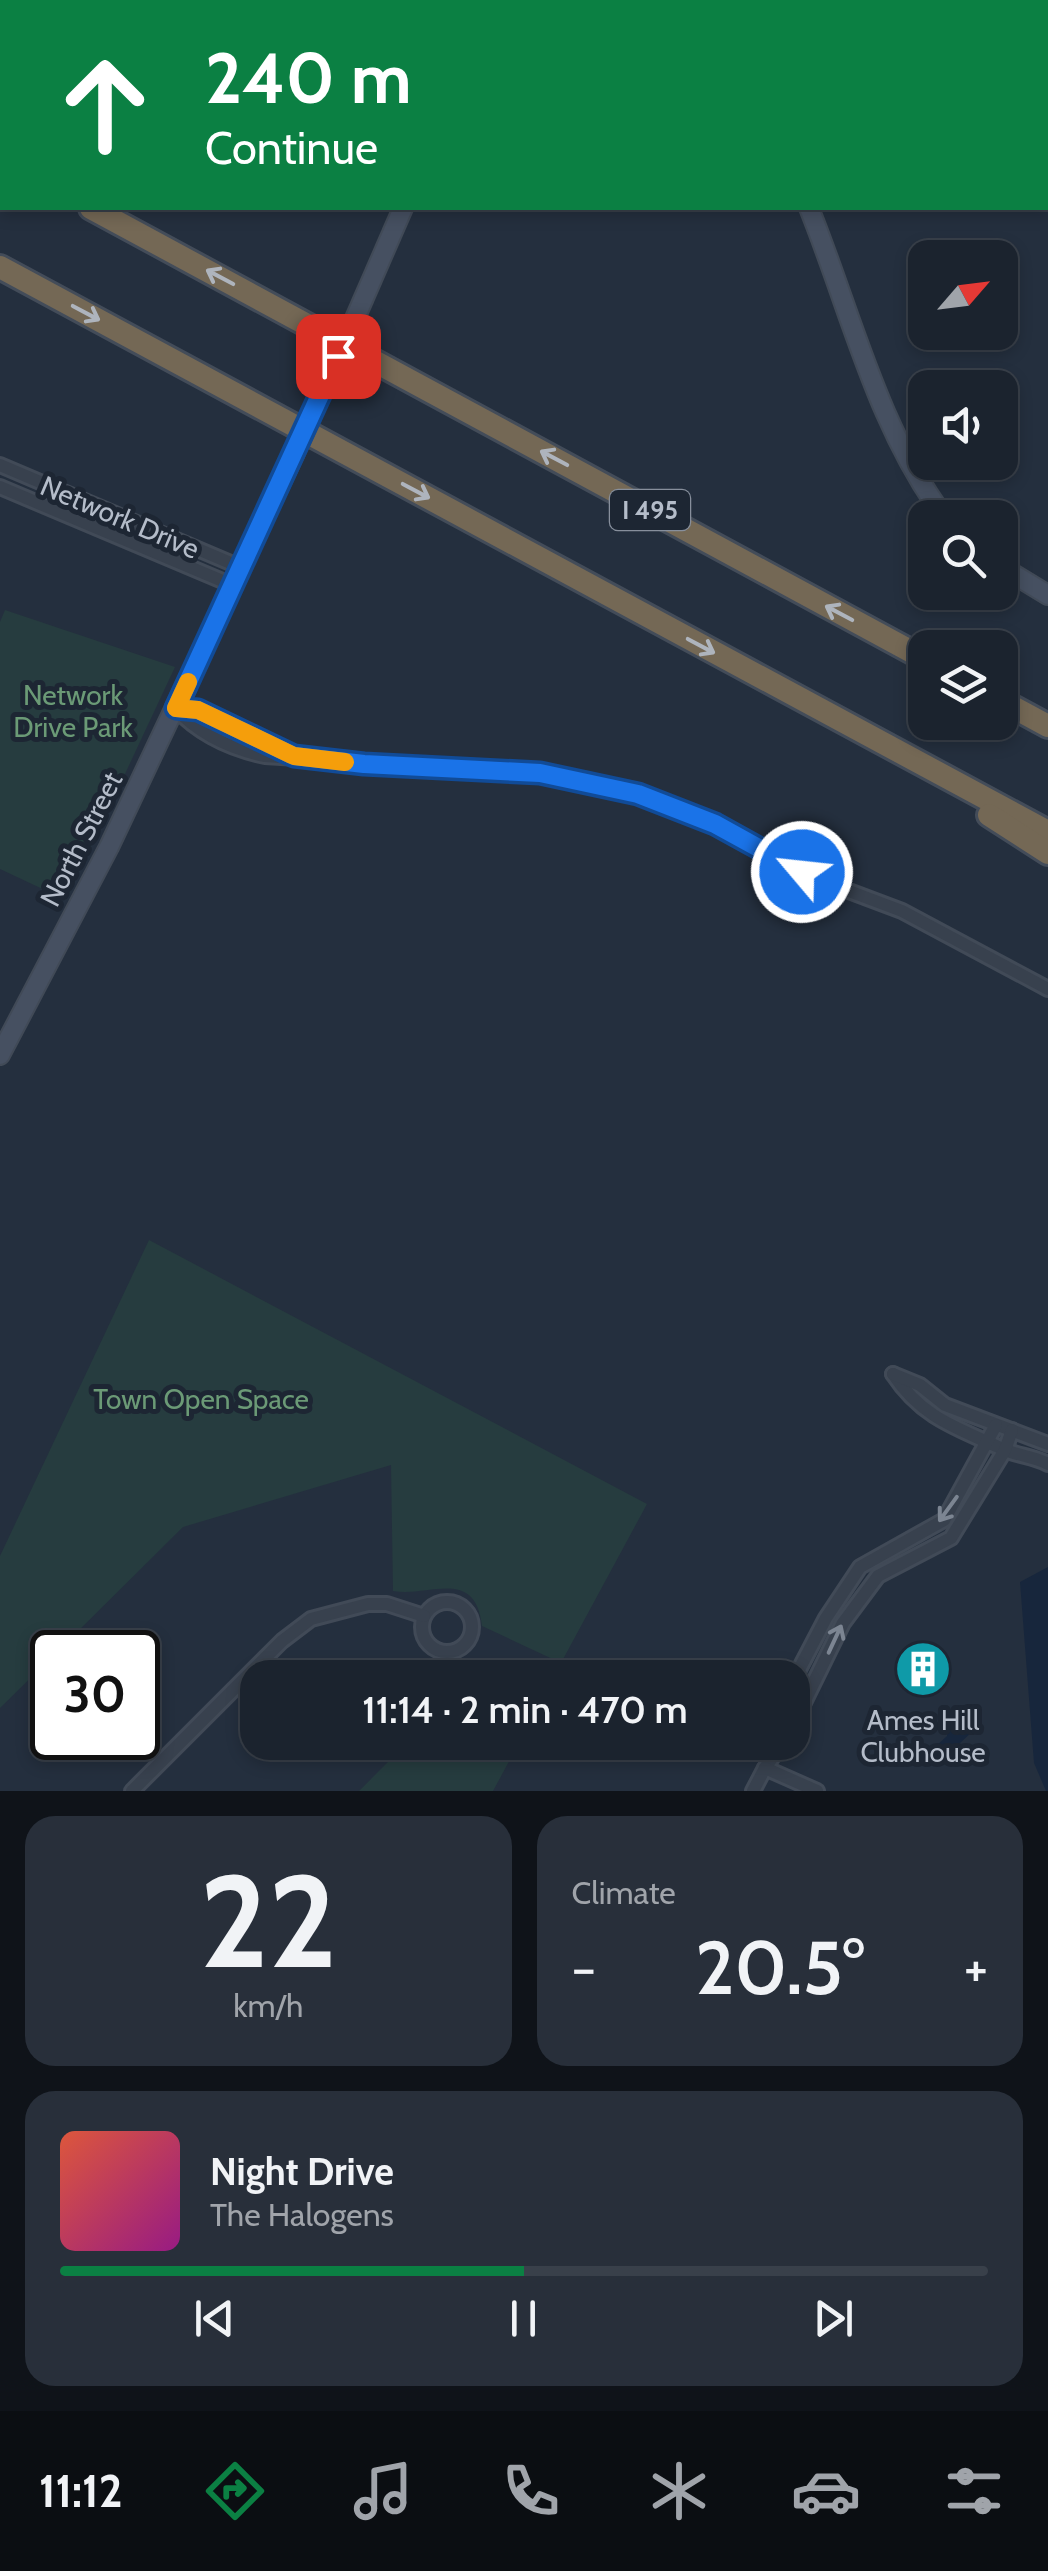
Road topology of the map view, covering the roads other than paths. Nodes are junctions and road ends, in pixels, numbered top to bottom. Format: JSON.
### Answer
{"nodes":[{"id":1,"x":95,"y":210,"type":"edge"},
{"id":2,"x":403,"y":210,"type":"edge"},
{"id":3,"x":811,"y":210,"type":"edge"},
{"id":4,"x":0,"y":266,"type":"edge"},
{"id":5,"x":0,"y":466,"type":"edge"},
{"id":6,"x":0,"y":487,"type":"edge"},
{"id":7,"x":932,"y":500,"type":"edge"},
{"id":8,"x":240,"y":567,"type":"junction"},
{"id":9,"x":1018,"y":577,"type":"edge"},
{"id":10,"x":232,"y":586,"type":"junction"},
{"id":11,"x":1048,"y":596,"type":"edge"},
{"id":12,"x":908,"y":650,"type":"edge"},
{"id":13,"x":176,"y":708,"type":"junction"},
{"id":14,"x":820,"y":710,"type":"junction"},
{"id":15,"x":1018,"y":710,"type":"edge"},
{"id":16,"x":1048,"y":726,"type":"edge"},
{"id":17,"x":1048,"y":832,"type":"edge"},
{"id":18,"x":1048,"y":853,"type":"edge"},
{"id":19,"x":1048,"y":989,"type":"edge"},
{"id":20,"x":0,"y":1056,"type":"edge"},
{"id":21,"x":996,"y":1425,"type":"junction"},
{"id":22,"x":1012,"y":1430,"type":"junction"},
{"id":23,"x":990,"y":1442,"type":"junction"},
{"id":24,"x":1048,"y":1444,"type":"edge"},
{"id":25,"x":1005,"y":1450,"type":"junction"},
{"id":26,"x":1048,"y":1464,"type":"edge"},
{"id":27,"x":424,"y":1616,"type":"dead end"},
{"id":28,"x":804,"y":1660,"type":"edge"},
{"id":29,"x":810,"y":1690,"type":"edge"},
{"id":30,"x":767,"y":1760,"type":"edge"},
{"id":31,"x":770,"y":1760,"type":"edge"},
{"id":32,"x":767,"y":1765,"type":"junction"},
{"id":33,"x":132,"y":1791,"type":"edge"},
{"id":34,"x":753,"y":1791,"type":"edge"},
{"id":35,"x":817,"y":1791,"type":"edge"}],
"edges":[{"from":12,"to":1,"type":"highway","number":"I 495","one_way":true},
{"from":2,"to":8,"type":"main road","name":"North Street","bridge":true},
{"from":3,"to":7,"type":"main road"},
{"from":4,"to":14,"type":"highway","one_way":true},
{"from":5,"to":8,"type":"street","name":"Network Drive"},
{"from":6,"to":10,"type":"street","name":"Network Drive"},
{"from":8,"to":10,"type":"main road","name":"North Street"},
{"from":9,"to":11,"type":"main road"},
{"from":10,"to":13,"type":"main road","name":"North Street"},
{"from":13,"to":19,"type":"street"},
{"from":13,"to":20,"type":"main road","name":"North Street"},
{"from":14,"to":17,"type":"highway"},
{"from":14,"to":18,"type":"highway"},
{"from":15,"to":16,"type":"highway"},
{"from":21,"to":22,"type":"street"},
{"from":21,"to":23,"type":"street"},
{"from":21,"to":23,"type":"street"},
{"from":22,"to":24,"type":"street"},
{"from":22,"to":25,"type":"street"},
{"from":23,"to":25,"type":"street"},
{"from":23,"to":28,"type":"street","one_way":true},
{"from":25,"to":26,"type":"street"},
{"from":29,"to":25,"type":"street","one_way":true},
{"from":27,"to":33,"type":"street"},
{"from":30,"to":32,"type":"street"},
{"from":31,"to":32,"type":"street"},
{"from":32,"to":34,"type":"street"},
{"from":32,"to":35,"type":"street"}]}
